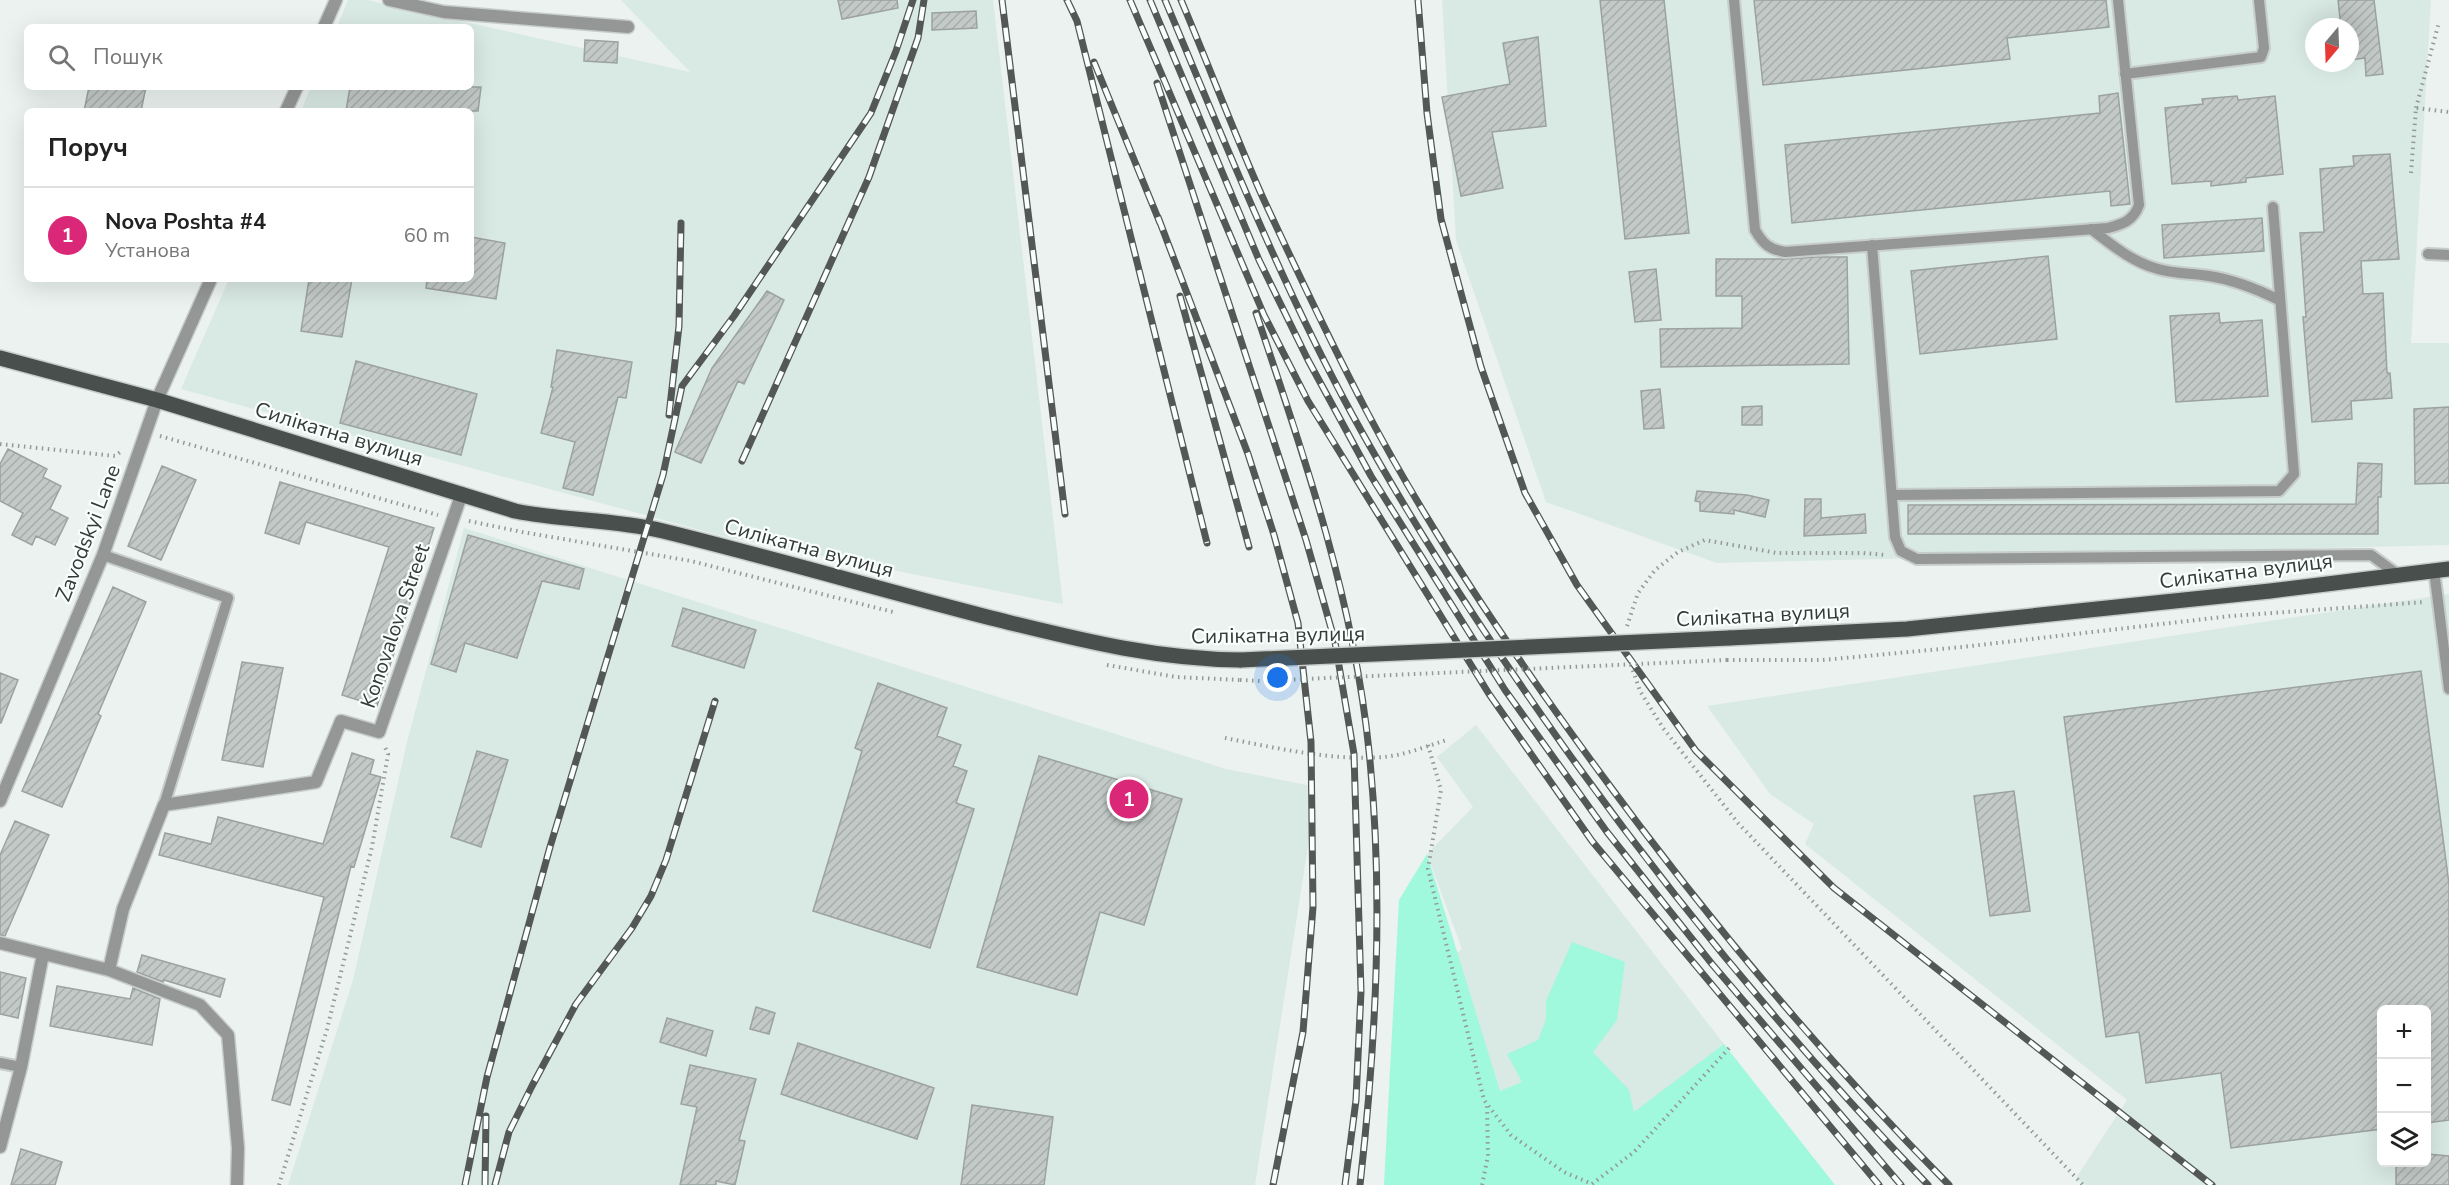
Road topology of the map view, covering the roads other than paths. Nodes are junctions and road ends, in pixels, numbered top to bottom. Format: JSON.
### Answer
{"nodes":[{"id":1,"x":336,"y":0,"type":"edge"},
{"id":2,"x":389,"y":0,"type":"edge"},
{"id":3,"x":1734,"y":0,"type":"edge"},
{"id":4,"x":2118,"y":0,"type":"edge"},
{"id":5,"x":2259,"y":0,"type":"edge"},
{"id":6,"x":325,"y":24,"type":"edge"},
{"id":7,"x":628,"y":27,"type":"dead end"},
{"id":8,"x":2126,"y":74,"type":"junction"},
{"id":9,"x":296,"y":90,"type":"edge"},
{"id":10,"x":287,"y":108,"type":"edge"},
{"id":11,"x":2273,"y":207,"type":"dead end"},
{"id":12,"x":2091,"y":229,"type":"junction"},
{"id":13,"x":1872,"y":245,"type":"junction"},
{"id":14,"x":2428,"y":254,"type":"dead end"},
{"id":15,"x":2449,"y":255,"type":"edge"},
{"id":16,"x":210,"y":282,"type":"edge"},
{"id":17,"x":2279,"y":300,"type":"junction"},
{"id":18,"x":0,"y":358,"type":"edge"},
{"id":19,"x":157,"y":400,"type":"junction"},
{"id":20,"x":462,"y":493,"type":"junction"},
{"id":21,"x":1893,"y":495,"type":"junction"},
{"id":22,"x":102,"y":555,"type":"junction"},
{"id":23,"x":2441,"y":570,"type":"edge"},
{"id":24,"x":2397,"y":574,"type":"junction"},
{"id":25,"x":2449,"y":689,"type":"edge"},
{"id":26,"x":0,"y":801,"type":"edge"},
{"id":27,"x":164,"y":805,"type":"junction"},
{"id":28,"x":0,"y":943,"type":"edge"},
{"id":29,"x":44,"y":954,"type":"junction"},
{"id":30,"x":109,"y":970,"type":"junction"},
{"id":31,"x":0,"y":1063,"type":"edge"},
{"id":32,"x":21,"y":1067,"type":"junction"},
{"id":33,"x":0,"y":1147,"type":"edge"},
{"id":34,"x":237,"y":1185,"type":"edge"}],
"edges":[{"from":1,"to":6,"type":"street"},
{"from":2,"to":7,"type":"street"},
{"from":3,"to":13,"type":"lane"},
{"from":4,"to":8,"type":"lane"},
{"from":5,"to":8,"type":"lane"},
{"from":8,"to":12,"type":"lane"},
{"from":9,"to":10,"type":"street"},
{"from":11,"to":17,"type":"lane"},
{"from":12,"to":13,"type":"lane"},
{"from":12,"to":17,"type":"lane"},
{"from":13,"to":21,"type":"lane"},
{"from":14,"to":15,"type":"lane"},
{"from":16,"to":19,"type":"street","name":"Zavodskyi Lane"},
{"from":17,"to":21,"type":"lane"},
{"from":18,"to":19,"type":"main road","name":"Силікатна вулиця"},
{"from":19,"to":20,"type":"main road","name":"Силікатна вулиця"},
{"from":19,"to":22,"type":"street","name":"Zavodskyi Lane"},
{"from":20,"to":24,"type":"main road","name":"Силікатна вулиця","bridge":true},
{"from":20,"to":27,"type":"street","name":"Konovalova Street"},
{"from":21,"to":24,"type":"lane"},
{"from":22,"to":26,"type":"street","name":"Zavodskyi Lane"},
{"from":22,"to":27,"type":"lane"},
{"from":23,"to":24,"type":"main road","name":"Силікатна вулиця"},
{"from":23,"to":25,"type":"lane"},
{"from":27,"to":30,"type":"street"},
{"from":28,"to":29,"type":"street"},
{"from":29,"to":30,"type":"street"},
{"from":29,"to":32,"type":"street"},
{"from":30,"to":34,"type":"street"},
{"from":31,"to":32,"type":"lane"},
{"from":32,"to":33,"type":"street"}]}
